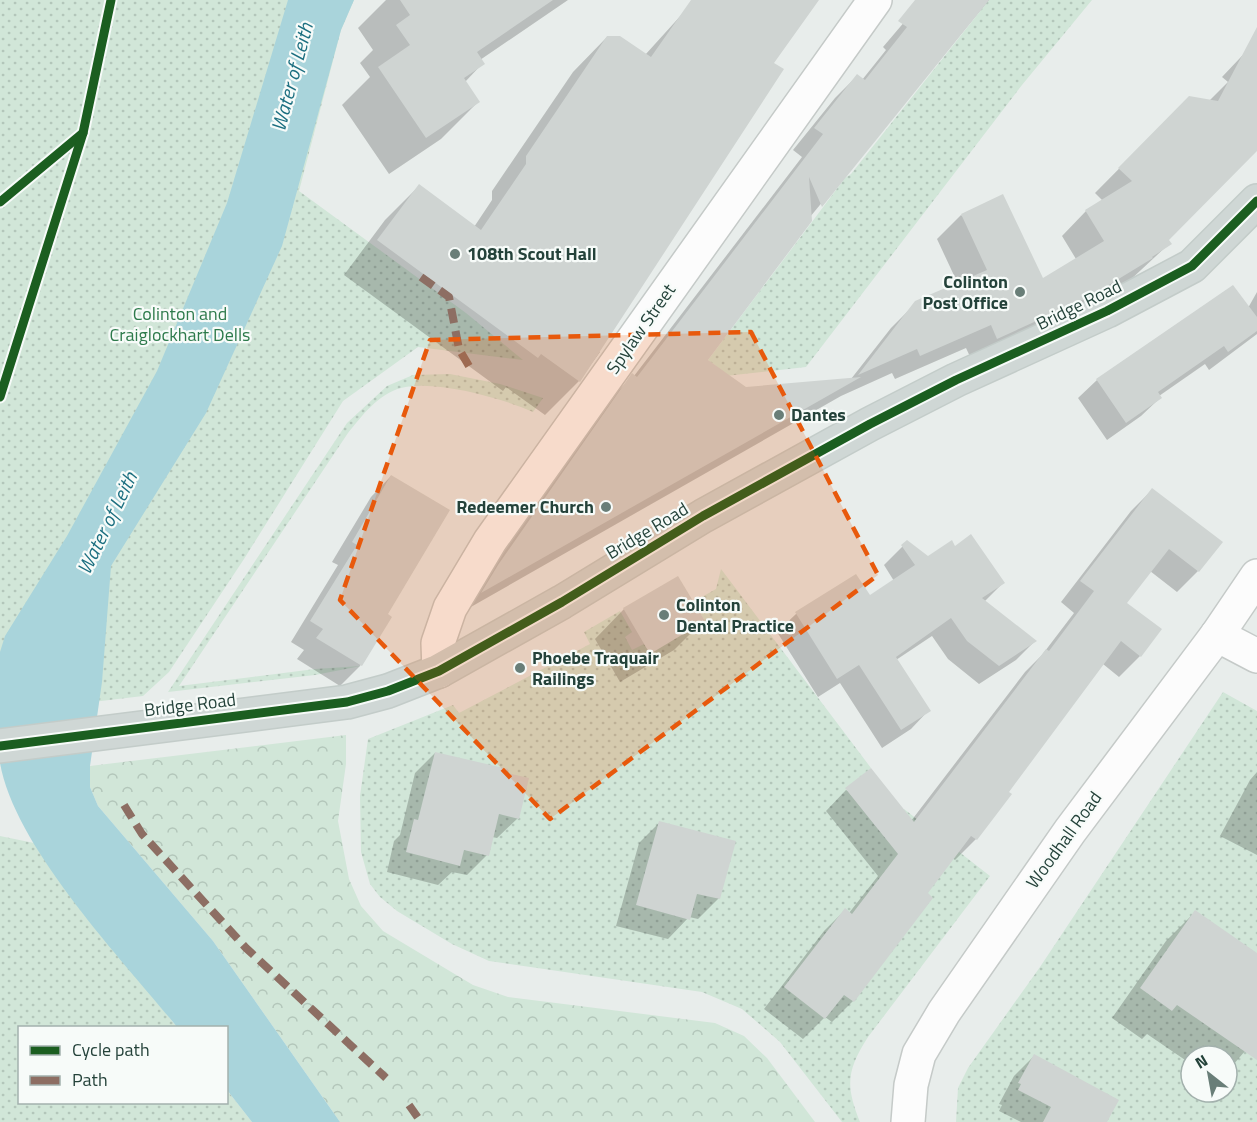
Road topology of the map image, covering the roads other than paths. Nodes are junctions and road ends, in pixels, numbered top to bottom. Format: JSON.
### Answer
{"nodes":[{"id":1,"x":875,"y":0,"type":"edge"},
{"id":2,"x":1257,"y":201,"type":"edge"},
{"id":3,"x":1257,"y":576,"type":"edge"},
{"id":4,"x":1217,"y":635,"type":"junction"},
{"id":5,"x":1257,"y":656,"type":"edge"},
{"id":6,"x":439,"y":671,"type":"junction"},
{"id":7,"x":0,"y":746,"type":"edge"},
{"id":8,"x":908,"y":1122,"type":"edge"}],
"edges":[{"from":1,"to":6,"type":"street","name":"Spylaw Street"},
{"from":2,"to":6,"type":"main road","name":"Bridge Road"},
{"from":3,"to":4,"type":"street","name":"Woodhall Road"},
{"from":4,"to":5,"type":"street"},
{"from":4,"to":8,"type":"street","name":"Woodhall Road"},
{"from":6,"to":7,"type":"main road","name":"Bridge Road"}]}
